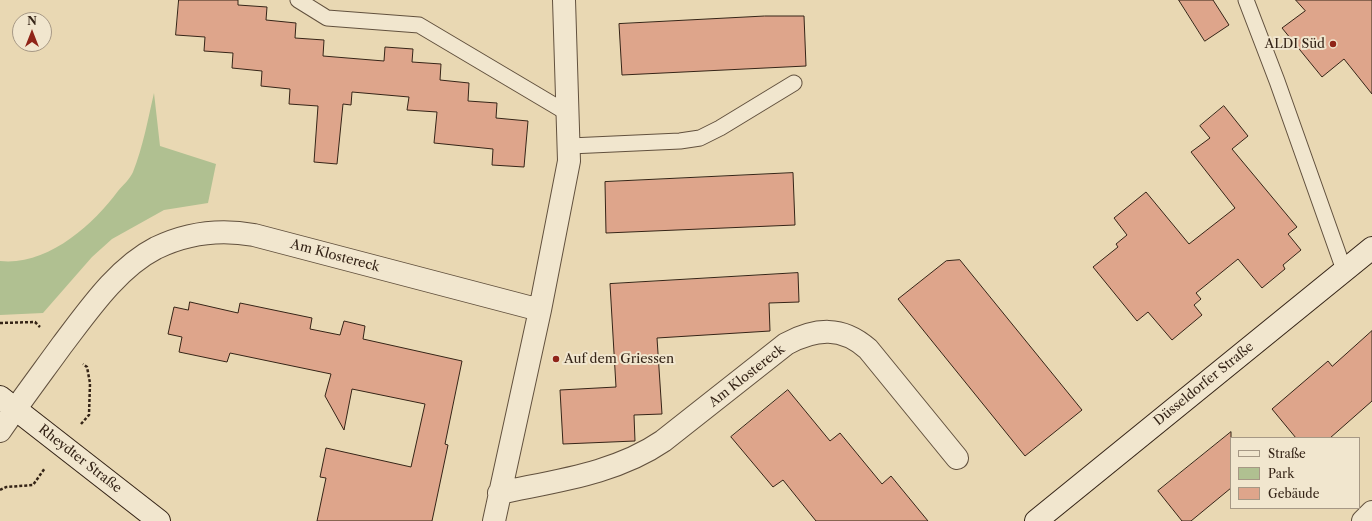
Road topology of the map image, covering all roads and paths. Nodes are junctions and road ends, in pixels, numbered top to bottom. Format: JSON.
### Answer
{"nodes":[{"id":1,"x":298,"y":0,"type":"edge"},
{"id":2,"x":564,"y":0,"type":"edge"},
{"id":3,"x":1246,"y":0,"type":"edge"},
{"id":4,"x":794,"y":83,"type":"dead end"},
{"id":5,"x":569,"y":114,"type":"junction"},
{"id":6,"x":570,"y":146,"type":"junction"},
{"id":7,"x":1370,"y":252,"type":"edge"},
{"id":8,"x":1344,"y":270,"type":"junction"},
{"id":9,"x":540,"y":310,"type":"junction"},
{"id":10,"x":0,"y":323,"type":"edge"},
{"id":11,"x":62,"y":346,"type":"junction"},
{"id":12,"x":8,"y":403,"type":"edge"},
{"id":13,"x":0,"y":431,"type":"edge"},
{"id":14,"x":63,"y":446,"type":"junction"},
{"id":15,"x":957,"y":458,"type":"dead end"},
{"id":16,"x":0,"y":490,"type":"edge"},
{"id":17,"x":499,"y":494,"type":"junction"},
{"id":18,"x":1372,"y":512,"type":"edge"},
{"id":19,"x":1047,"y":518,"type":"edge"},
{"id":20,"x":159,"y":521,"type":"edge"},
{"id":21,"x":494,"y":521,"type":"edge"},
{"id":22,"x":1363,"y":521,"type":"edge"}],
"edges":[{"from":1,"to":5,"type":"lane"},
{"from":2,"to":5,"type":"street"},
{"from":3,"to":8,"type":"lane"},
{"from":4,"to":6,"type":"lane"},
{"from":5,"to":6,"type":"street"},
{"from":6,"to":9,"type":"street"},
{"from":7,"to":8,"type":"street","name":"Düsseldorfer Straße"},
{"from":8,"to":19,"type":"street","name":"Düsseldorfer Straße"},
{"from":9,"to":11,"type":"street","name":"Am Klostereck"},
{"from":9,"to":17,"type":"street"},
{"from":10,"to":11,"type":"path"},
{"from":11,"to":12,"type":"street","name":"Am Klostereck"},
{"from":11,"to":14,"type":"path"},
{"from":12,"to":13,"type":"street","name":"Am Klostereck"},
{"from":12,"to":14,"type":"street","name":"Rheydter Straße"},
{"from":14,"to":16,"type":"path"},
{"from":14,"to":20,"type":"street","name":"Rheydter Straße"},
{"from":15,"to":17,"type":"street","name":"Am Klostereck"},
{"from":17,"to":21,"type":"street"},
{"from":18,"to":22,"type":"street"}]}
